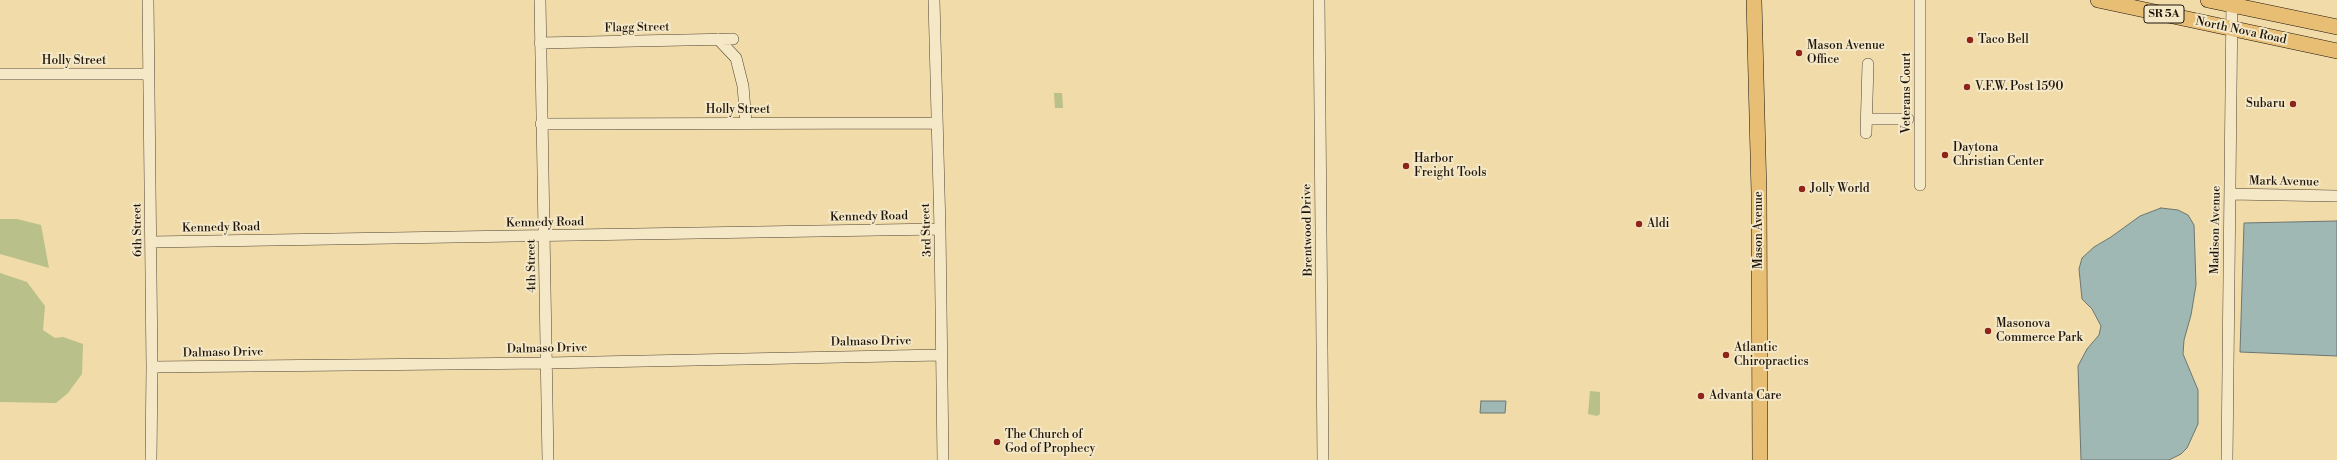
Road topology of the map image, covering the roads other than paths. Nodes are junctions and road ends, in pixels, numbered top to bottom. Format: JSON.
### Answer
{"nodes":[{"id":1,"x":148,"y":0,"type":"edge"},
{"id":2,"x":540,"y":0,"type":"edge"},
{"id":3,"x":934,"y":0,"type":"edge"},
{"id":4,"x":1319,"y":0,"type":"edge"},
{"id":5,"x":1754,"y":0,"type":"edge"},
{"id":6,"x":1920,"y":0,"type":"edge"},
{"id":7,"x":2098,"y":0,"type":"edge"},
{"id":8,"x":2208,"y":0,"type":"edge"},
{"id":9,"x":2232,"y":3,"type":"edge"},
{"id":10,"x":2337,"y":27,"type":"edge"},
{"id":11,"x":2231,"y":28,"type":"junction"},
{"id":12,"x":718,"y":39,"type":"junction"},
{"id":13,"x":733,"y":39,"type":"dead end"},
{"id":14,"x":540,"y":43,"type":"junction"},
{"id":15,"x":2337,"y":51,"type":"edge"},
{"id":16,"x":1868,"y":64,"type":"dead end"},
{"id":17,"x":0,"y":74,"type":"edge"},
{"id":18,"x":148,"y":74,"type":"junction"},
{"id":19,"x":1866,"y":119,"type":"junction"},
{"id":20,"x":1908,"y":119,"type":"dead end"},
{"id":21,"x":936,"y":122,"type":"junction"},
{"id":22,"x":746,"y":123,"type":"junction"},
{"id":23,"x":541,"y":124,"type":"junction"},
{"id":24,"x":1866,"y":133,"type":"dead end"},
{"id":25,"x":1920,"y":185,"type":"dead end"},
{"id":26,"x":2230,"y":194,"type":"junction"},
{"id":27,"x":2337,"y":196,"type":"edge"},
{"id":28,"x":940,"y":228,"type":"junction"},
{"id":29,"x":544,"y":237,"type":"junction"},
{"id":30,"x":151,"y":242,"type":"junction"},
{"id":31,"x":942,"y":355,"type":"junction"},
{"id":32,"x":547,"y":363,"type":"junction"},
{"id":33,"x":152,"y":367,"type":"junction"},
{"id":34,"x":151,"y":460,"type":"edge"},
{"id":35,"x":548,"y":460,"type":"edge"},
{"id":36,"x":943,"y":460,"type":"edge"},
{"id":37,"x":1323,"y":460,"type":"edge"},
{"id":38,"x":1760,"y":460,"type":"edge"},
{"id":39,"x":2227,"y":460,"type":"edge"}],
"edges":[{"from":1,"to":18,"type":"street","name":"6th Street"},
{"from":2,"to":14,"type":"street","name":"4th Street"},
{"from":3,"to":21,"type":"street","name":"3rd Street"},
{"from":4,"to":37,"type":"street","name":"Brentwood Drive"},
{"from":5,"to":38,"type":"main road","name":"Mason Avenue"},
{"from":6,"to":25,"type":"street","name":"Veterans Court"},
{"from":7,"to":11,"type":"main road","name":"North Nova Road","number":"SR 5A"},
{"from":8,"to":9,"type":"main road","name":"North Nova Road"},
{"from":9,"to":10,"type":"main road","name":"North Nova Road"},
{"from":9,"to":11,"type":"street","name":"Madison Avenue"},
{"from":11,"to":15,"type":"main road","name":"North Nova Road","number":"SR 5A"},
{"from":11,"to":26,"type":"street","name":"Madison Avenue"},
{"from":12,"to":13,"type":"street","name":"Flagg Street"},
{"from":12,"to":14,"type":"street","name":"Flagg Street"},
{"from":12,"to":22,"type":"street"},
{"from":14,"to":23,"type":"street","name":"4th Street"},
{"from":16,"to":19,"type":"street"},
{"from":17,"to":18,"type":"street","name":"Holly Street"},
{"from":18,"to":30,"type":"street","name":"6th Street"},
{"from":19,"to":20,"type":"street"},
{"from":19,"to":24,"type":"street"},
{"from":21,"to":22,"type":"street","name":"Holly Street"},
{"from":21,"to":28,"type":"street","name":"3rd Street"},
{"from":22,"to":23,"type":"street","name":"Holly Street"},
{"from":23,"to":29,"type":"street","name":"4th Street"},
{"from":26,"to":27,"type":"street","name":"Mark Avenue"},
{"from":26,"to":39,"type":"street","name":"Madison Avenue"},
{"from":28,"to":29,"type":"street","name":"Kennedy Road"},
{"from":28,"to":31,"type":"street","name":"3rd Street"},
{"from":29,"to":30,"type":"street","name":"Kennedy Road"},
{"from":29,"to":32,"type":"street","name":"4th Street"},
{"from":30,"to":33,"type":"street","name":"6th Street"},
{"from":31,"to":32,"type":"street","name":"Dalmaso Drive"},
{"from":31,"to":36,"type":"street","name":"3rd Street"},
{"from":32,"to":33,"type":"street","name":"Dalmaso Drive"},
{"from":32,"to":35,"type":"street","name":"4th Street"},
{"from":33,"to":34,"type":"street","name":"6th Street"}]}
